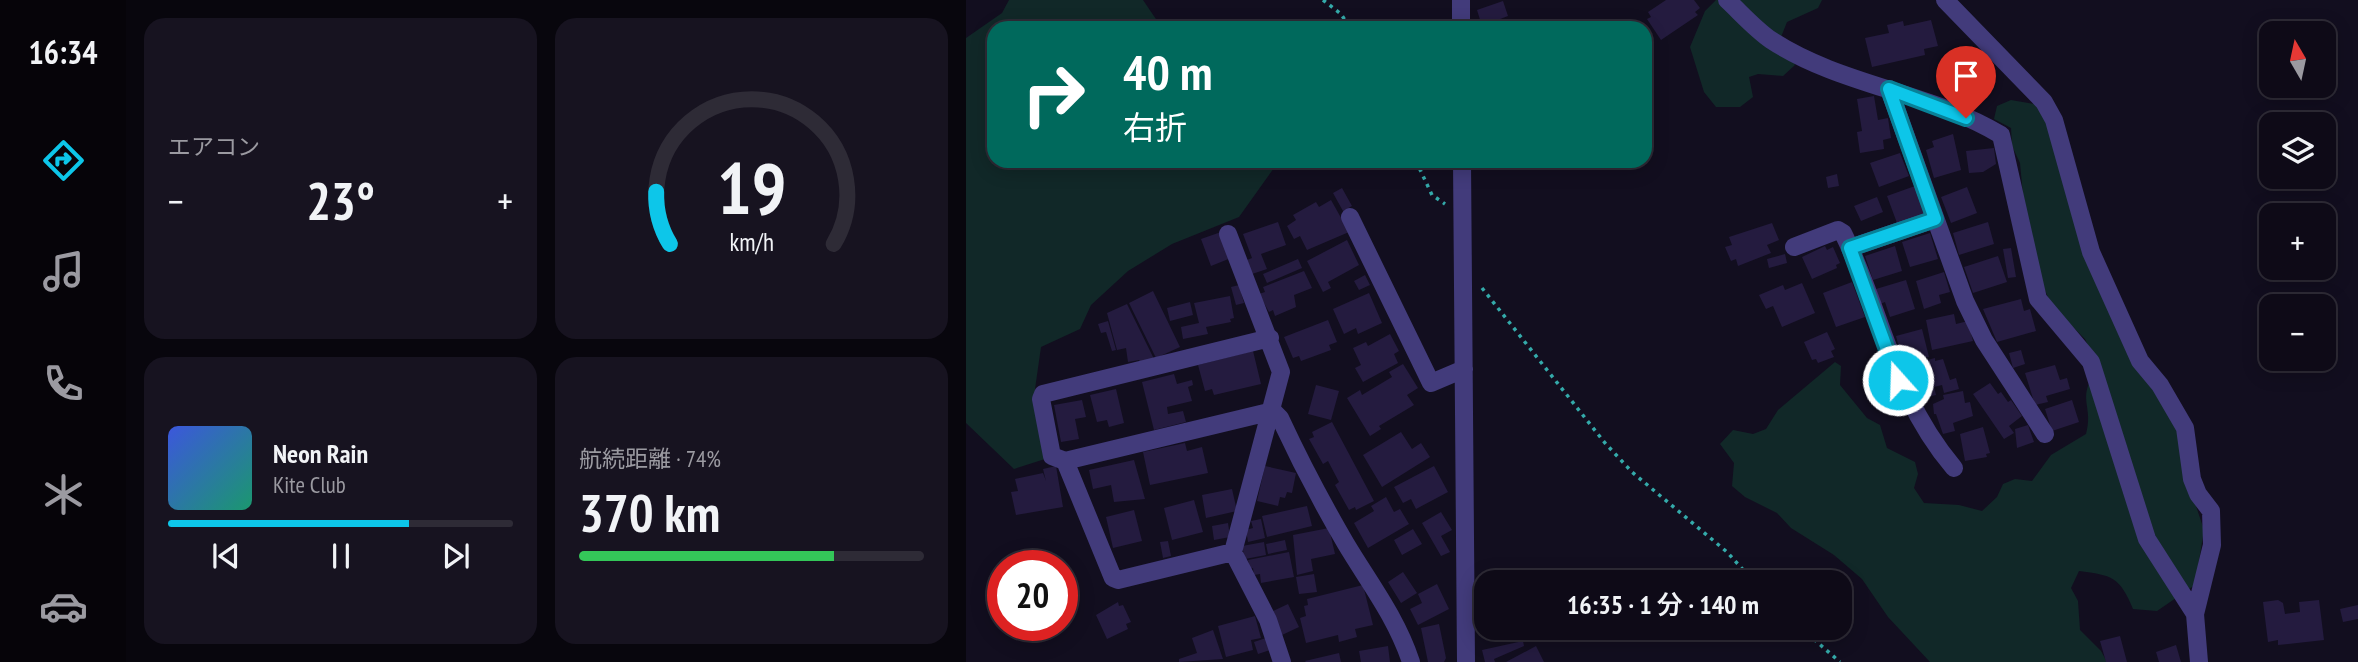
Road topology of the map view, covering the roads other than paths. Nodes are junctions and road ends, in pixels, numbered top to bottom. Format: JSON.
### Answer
{"nodes":[{"id":1,"x":1461,"y":0,"type":"edge"},
{"id":2,"x":1727,"y":0,"type":"edge"},
{"id":3,"x":1945,"y":0,"type":"edge"},
{"id":4,"x":1461,"y":21,"type":"edge"},
{"id":5,"x":1889,"y":89,"type":"junction"},
{"id":6,"x":1462,"y":168,"type":"edge"},
{"id":7,"x":1350,"y":216,"type":"dead end"},
{"id":8,"x":1935,"y":219,"type":"junction"},
{"id":9,"x":1228,"y":234,"type":"dead end"},
{"id":10,"x":1794,"y":247,"type":"dead end"},
{"id":11,"x":1850,"y":248,"type":"junction"},
{"id":12,"x":1270,"y":338,"type":"junction"},
{"id":13,"x":1464,"y":369,"type":"junction"},
{"id":14,"x":1273,"y":411,"type":"junction"},
{"id":15,"x":2045,"y":434,"type":"dead end"},
{"id":16,"x":1065,"y":461,"type":"junction"},
{"id":17,"x":1954,"y":468,"type":"dead end"},
{"id":18,"x":1233,"y":552,"type":"junction"},
{"id":19,"x":2195,"y":614,"type":"junction"},
{"id":20,"x":1282,"y":662,"type":"edge"},
{"id":21,"x":1411,"y":662,"type":"edge"},
{"id":22,"x":1466,"y":662,"type":"edge"},
{"id":23,"x":2199,"y":662,"type":"edge"}],
"edges":[{"from":1,"to":4,"type":"street"},
{"from":2,"to":5,"type":"street"},
{"from":3,"to":19,"type":"street"},
{"from":5,"to":8,"type":"street"},
{"from":5,"to":19,"type":"street"},
{"from":6,"to":13,"type":"street"},
{"from":7,"to":13,"type":"street"},
{"from":8,"to":11,"type":"street"},
{"from":8,"to":15,"type":"street"},
{"from":9,"to":12,"type":"street"},
{"from":10,"to":11,"type":"street"},
{"from":11,"to":17,"type":"street"},
{"from":12,"to":14,"type":"street"},
{"from":12,"to":16,"type":"street"},
{"from":13,"to":22,"type":"street"},
{"from":14,"to":16,"type":"street"},
{"from":14,"to":18,"type":"street"},
{"from":14,"to":21,"type":"street"},
{"from":16,"to":18,"type":"street"},
{"from":18,"to":20,"type":"street"},
{"from":19,"to":23,"type":"street"}]}
